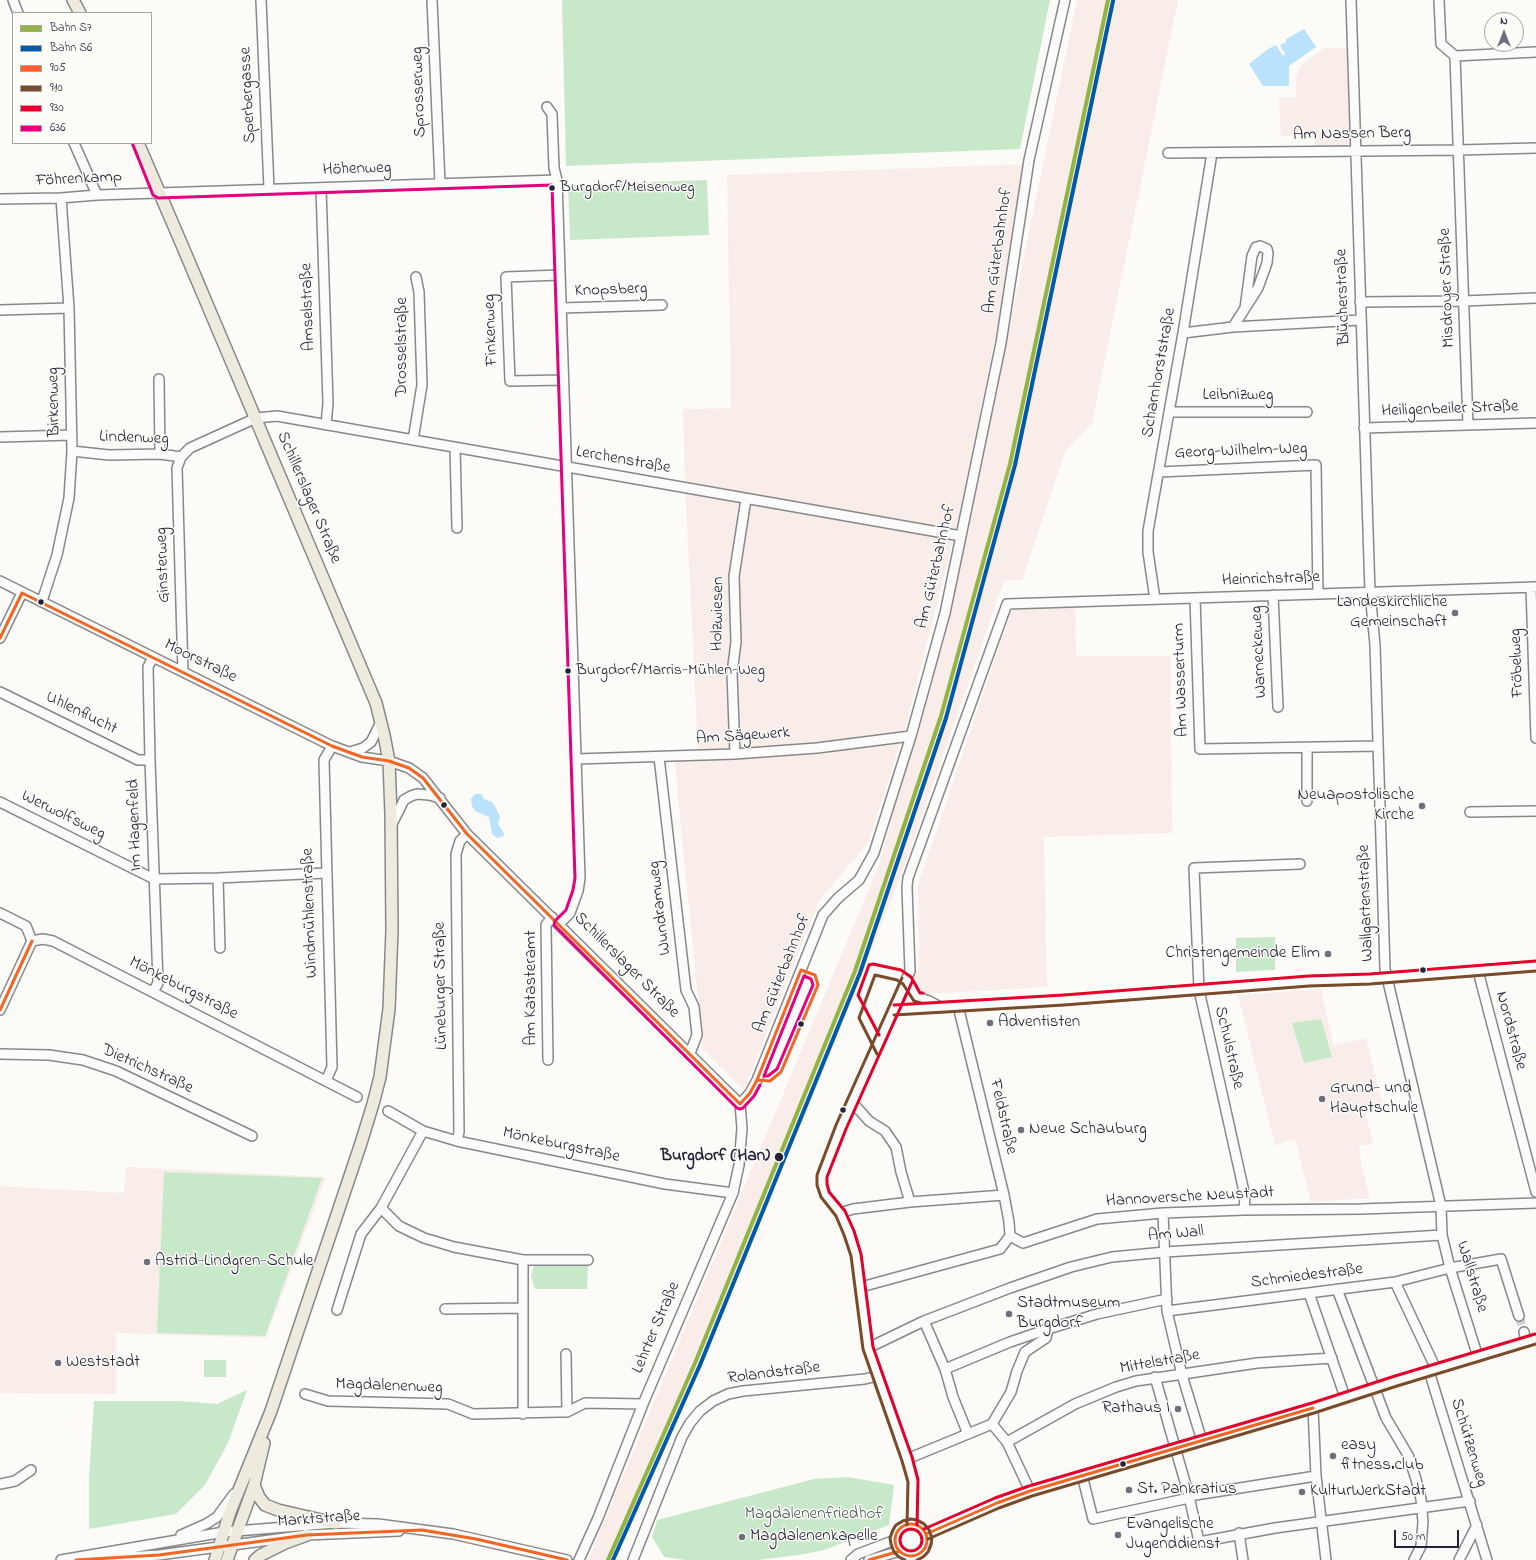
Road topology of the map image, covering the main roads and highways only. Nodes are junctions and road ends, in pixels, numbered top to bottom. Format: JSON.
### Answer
{"nodes":[{"id":1,"x":73,"y":0,"type":"edge"},
{"id":2,"x":79,"y":12,"type":"edge"},
{"id":3,"x":138,"y":144,"type":"edge"},
{"id":4,"x":271,"y":1411,"type":"junction"},
{"id":5,"x":254,"y":1485,"type":"junction"},
{"id":6,"x":335,"y":1523,"type":"road end"},
{"id":7,"x":307,"y":1535,"type":"road end"},
{"id":8,"x":215,"y":1560,"type":"edge"},
{"id":9,"x":227,"y":1560,"type":"edge"},
{"id":10,"x":256,"y":1560,"type":"edge"}],
"edges":[{"from":1,"to":2,"type":"main road"},
{"from":3,"to":4,"type":"main road","name":"Schillerslager Straße"},
{"from":4,"to":5,"type":"main road"},
{"from":4,"to":8,"type":"main road"},
{"from":5,"to":6,"type":"main road"},
{"from":5,"to":9,"type":"main road"},
{"from":7,"to":10,"type":"main road"}]}
